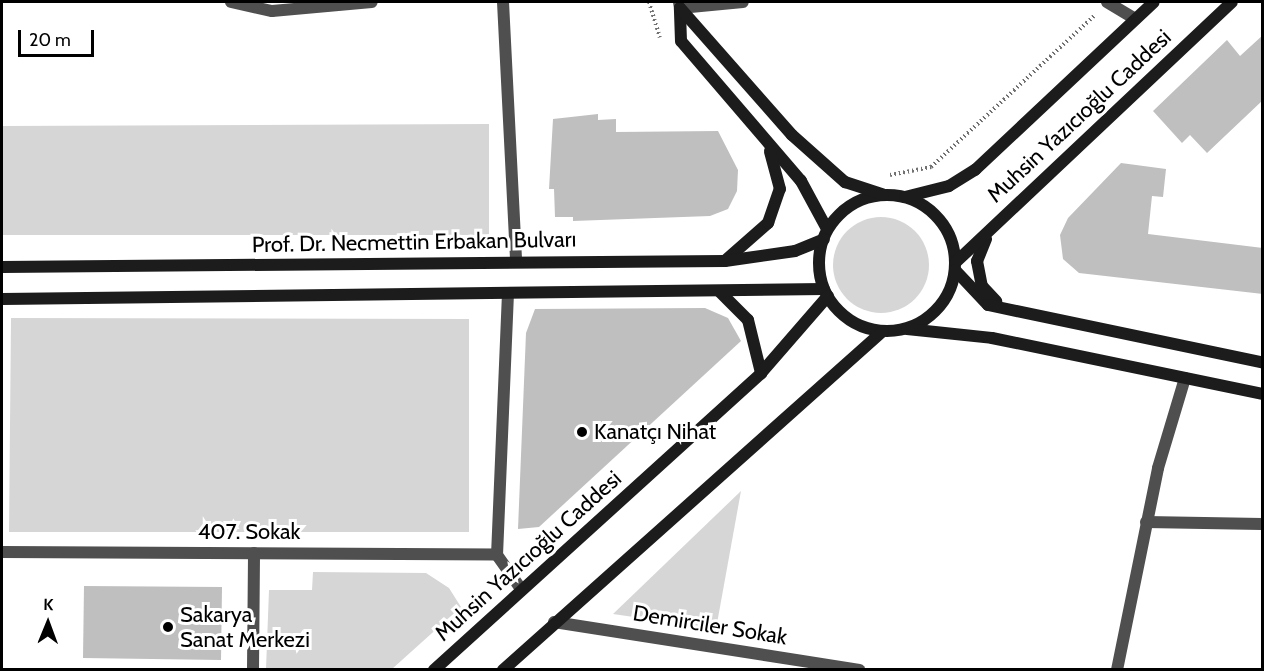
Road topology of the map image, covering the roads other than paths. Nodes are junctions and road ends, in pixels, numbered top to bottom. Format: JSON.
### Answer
{"nodes":[{"id":1,"x":231,"y":2,"type":"edge"},
{"id":2,"x":372,"y":2,"type":"edge"},
{"id":3,"x":502,"y":2,"type":"edge"},
{"id":4,"x":743,"y":2,"type":"edge"},
{"id":5,"x":1108,"y":2,"type":"edge"},
{"id":6,"x":1154,"y":2,"type":"edge"},
{"id":7,"x":1232,"y":2,"type":"edge"},
{"id":8,"x":680,"y":5,"type":"edge"},
{"id":9,"x":272,"y":6,"type":"edge"},
{"id":10,"x":1135,"y":19,"type":"junction"},
{"id":11,"x":768,"y":147,"type":"junction"},
{"id":12,"x":883,"y":194,"type":"junction"},
{"id":13,"x":905,"y":197,"type":"junction"},
{"id":14,"x":996,"y":223,"type":"junction"},
{"id":15,"x":826,"y":234,"type":"junction"},
{"id":16,"x":725,"y":261,"type":"junction"},
{"id":17,"x":516,"y":262,"type":"junction"},
{"id":18,"x":955,"y":266,"type":"junction"},
{"id":19,"x":2,"y":267,"type":"edge"},
{"id":20,"x":719,"y":291,"type":"junction"},
{"id":21,"x":508,"y":293,"type":"junction"},
{"id":22,"x":826,"y":293,"type":"junction"},
{"id":23,"x":2,"y":299,"type":"edge"},
{"id":24,"x":1042,"y":318,"type":"junction"},
{"id":25,"x":906,"y":328,"type":"junction"},
{"id":26,"x":883,"y":331,"type":"junction"},
{"id":27,"x":1263,"y":362,"type":"edge"},
{"id":28,"x":761,"y":372,"type":"junction"},
{"id":29,"x":1185,"y":378,"type":"junction"},
{"id":30,"x":1263,"y":394,"type":"edge"},
{"id":31,"x":1146,"y":522,"type":"junction"},
{"id":32,"x":1263,"y":524,"type":"edge"},
{"id":33,"x":2,"y":552,"type":"edge"},
{"id":34,"x":254,"y":553,"type":"junction"},
{"id":35,"x":496,"y":555,"type":"junction"},
{"id":36,"x":521,"y":589,"type":"junction"},
{"id":37,"x":554,"y":622,"type":"junction"},
{"id":38,"x":253,"y":669,"type":"edge"},
{"id":39,"x":434,"y":669,"type":"edge"},
{"id":40,"x":503,"y":669,"type":"edge"},
{"id":41,"x":859,"y":669,"type":"edge"},
{"id":42,"x":1117,"y":669,"type":"edge"}],
"edges":[{"from":1,"to":9,"type":"street"},
{"from":2,"to":9,"type":"street"},
{"from":3,"to":17,"type":"street"},
{"from":4,"to":8,"type":"street"},
{"from":5,"to":10,"type":"street"},
{"from":6,"to":10,"type":"main road","name":"Muhsin Yazıcıoğlu Caddesi"},
{"from":7,"to":14,"type":"main road","name":"Muhsin Yazıcıoğlu Caddesi"},
{"from":8,"to":11,"type":"main road"},
{"from":8,"to":12,"type":"main road"},
{"from":10,"to":13,"type":"main road","name":"Muhsin Yazıcıoğlu Caddesi"},
{"from":11,"to":15,"type":"main road"},
{"from":11,"to":16,"type":"main road"},
{"from":12,"to":13,"type":"main road"},
{"from":12,"to":15,"type":"main road"},
{"from":13,"to":18,"type":"main road"},
{"from":14,"to":18,"type":"main road","name":"Muhsin Yazıcıoğlu Caddesi"},
{"from":14,"to":24,"type":"main road"},
{"from":15,"to":16,"type":"main road","name":"Prof. Dr. Necmettin Erbakan Bulvarı"},
{"from":15,"to":22,"type":"main road"},
{"from":16,"to":17,"type":"main road","name":"Prof. Dr. Necmettin Erbakan Bulvarı"},
{"from":17,"to":19,"type":"main road","name":"Prof. Dr. Necmettin Erbakan Bulvarı"},
{"from":18,"to":24,"type":"main road"},
{"from":18,"to":25,"type":"main road"},
{"from":20,"to":21,"type":"main road"},
{"from":20,"to":22,"type":"main road"},
{"from":20,"to":28,"type":"main road"},
{"from":21,"to":23,"type":"main road"},
{"from":21,"to":35,"type":"street"},
{"from":22,"to":26,"type":"main road"},
{"from":22,"to":28,"type":"main road","name":"Muhsin Yazıcıoğlu Caddesi"},
{"from":24,"to":27,"type":"main road"},
{"from":25,"to":26,"type":"main road"},
{"from":25,"to":29,"type":"main road"},
{"from":26,"to":37,"type":"main road"},
{"from":28,"to":36,"type":"main road","name":"Muhsin Yazıcıoğlu Caddesi"},
{"from":29,"to":30,"type":"main road"},
{"from":29,"to":31,"type":"street"},
{"from":31,"to":32,"type":"street"},
{"from":31,"to":42,"type":"street"},
{"from":33,"to":34,"type":"street","name":"407. Sokak"},
{"from":34,"to":35,"type":"street","name":"407. Sokak"},
{"from":34,"to":38,"type":"street"},
{"from":35,"to":36,"type":"street"},
{"from":36,"to":39,"type":"main road","name":"Muhsin Yazıcıoğlu Caddesi"},
{"from":37,"to":40,"type":"main road"},
{"from":37,"to":41,"type":"street","name":"Demirciler Sokak"}]}
